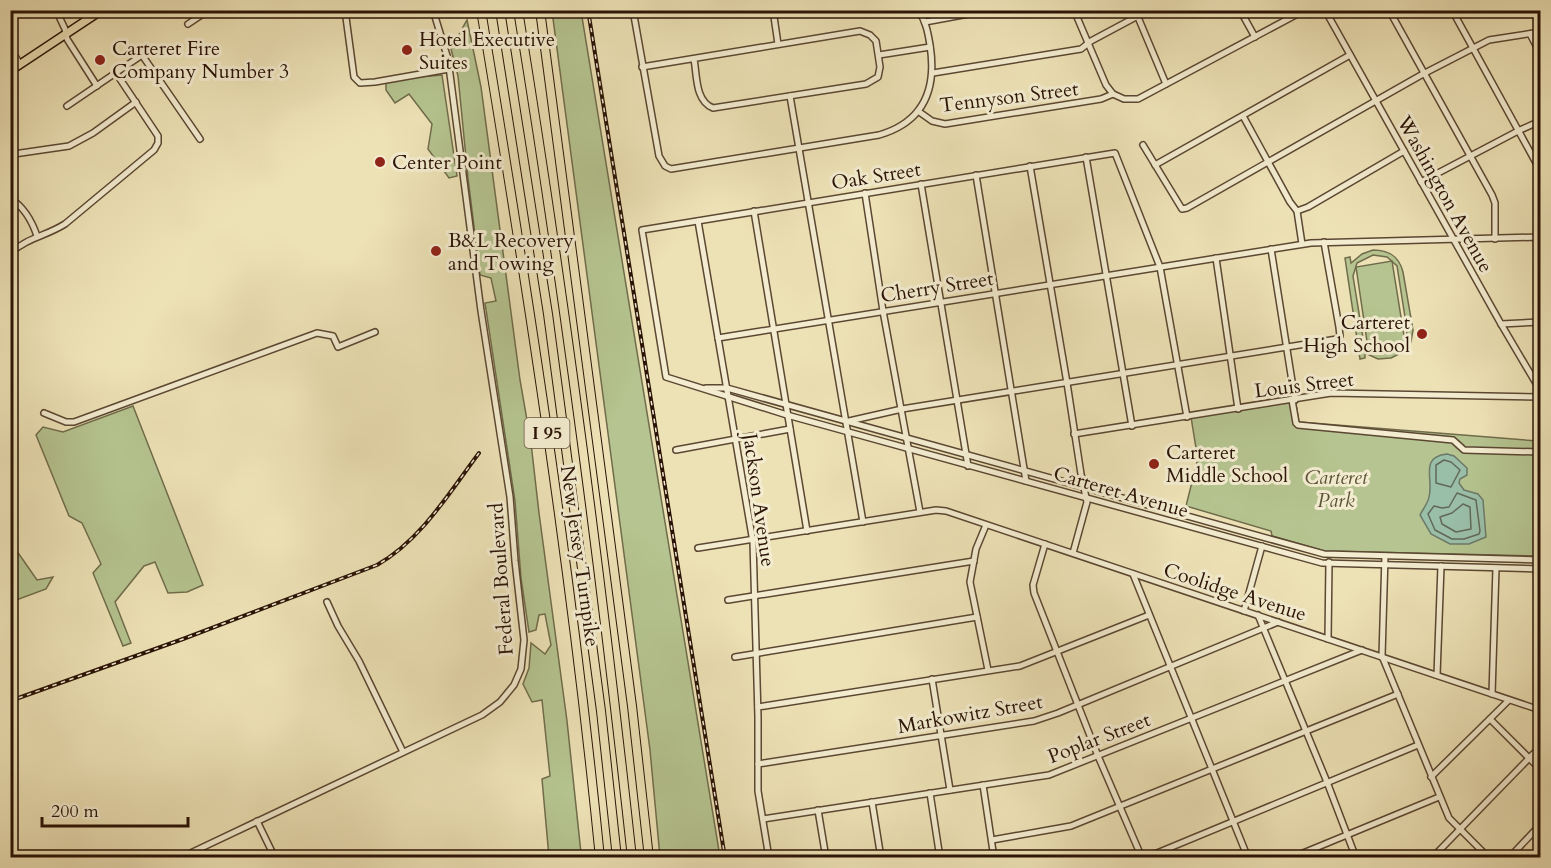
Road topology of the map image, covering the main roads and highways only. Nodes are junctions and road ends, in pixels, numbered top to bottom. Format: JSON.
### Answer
{"nodes":[{"id":1,"x":102,"y":10,"type":"edge"},
{"id":2,"x":481,"y":10,"type":"edge"},
{"id":3,"x":500,"y":10,"type":"edge"},
{"id":4,"x":518,"y":10,"type":"edge"},
{"id":5,"x":540,"y":10,"type":"edge"},
{"id":6,"x":10,"y":71,"type":"edge"},
{"id":7,"x":600,"y":858,"type":"edge"},
{"id":8,"x":617,"y":858,"type":"edge"},
{"id":9,"x":632,"y":858,"type":"edge"},
{"id":10,"x":649,"y":858,"type":"edge"}],
"edges":[{"from":1,"to":6,"type":"main road"},
{"from":2,"to":7,"type":"highway","name":"New Jersey Turnpike","number":"I 95"},
{"from":3,"to":8,"type":"highway","name":"New Jersey Turnpike","number":"I 95"},
{"from":4,"to":9,"type":"highway","name":"New Jersey Turnpike","number":"I 95"},
{"from":5,"to":10,"type":"highway","name":"New Jersey Turnpike","number":"I 95"}]}
